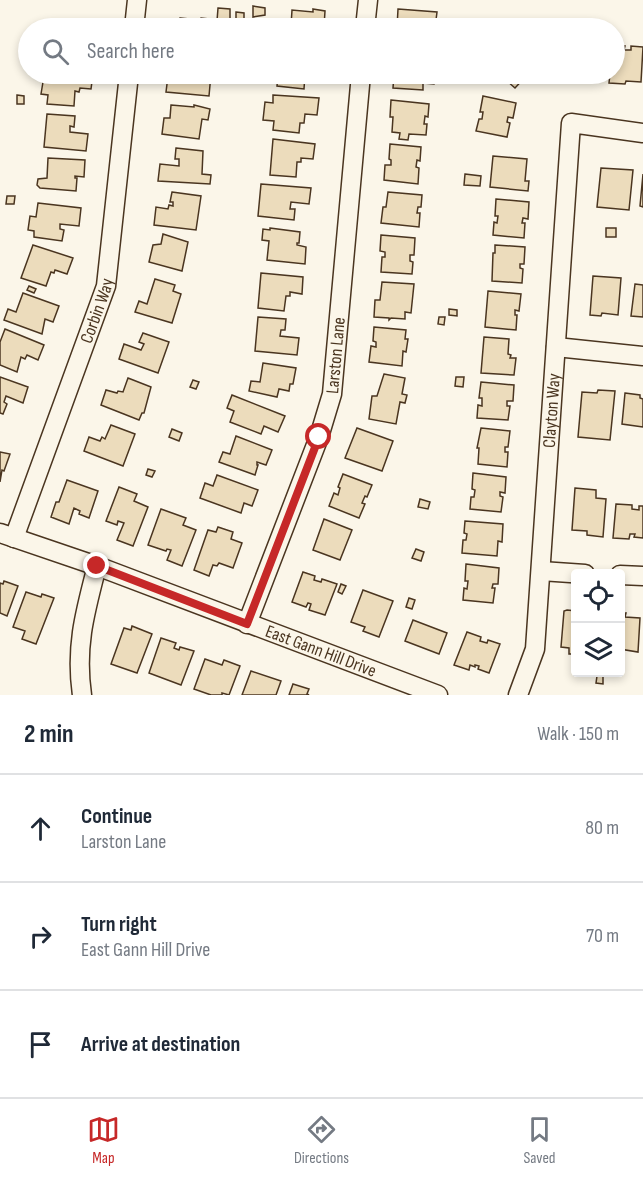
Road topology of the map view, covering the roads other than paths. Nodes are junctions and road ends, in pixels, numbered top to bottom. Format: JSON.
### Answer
{"nodes":[{"id":1,"x":137,"y":0,"type":"edge"},
{"id":2,"x":368,"y":0,"type":"edge"},
{"id":3,"x":135,"y":18,"type":"edge"},
{"id":4,"x":366,"y":18,"type":"edge"},
{"id":5,"x":128,"y":84,"type":"edge"},
{"id":6,"x":360,"y":84,"type":"edge"},
{"id":7,"x":643,"y":133,"type":"edge"},
{"id":8,"x":556,"y":346,"type":"junction"},
{"id":9,"x":643,"y":356,"type":"edge"},
{"id":10,"x":7,"y":535,"type":"edge"},
{"id":11,"x":97,"y":566,"type":"junction"},
{"id":12,"x":541,"y":571,"type":"junction"},
{"id":13,"x":571,"y":572,"type":"edge"},
{"id":14,"x":625,"y":575,"type":"edge"},
{"id":15,"x":643,"y":576,"type":"edge"},
{"id":16,"x":247,"y":624,"type":"junction"},
{"id":17,"x":81,"y":687,"type":"edge"},
{"id":18,"x":438,"y":695,"type":"edge"},
{"id":19,"x":518,"y":695,"type":"edge"}],
"edges":[{"from":1,"to":3,"type":"street"},
{"from":2,"to":4,"type":"street"},
{"from":5,"to":10,"type":"street","name":"Corbin Way"},
{"from":6,"to":16,"type":"street","name":"Larston Lane"},
{"from":7,"to":8,"type":"street","name":"Clayton Way"},
{"from":8,"to":9,"type":"street"},
{"from":8,"to":12,"type":"street","name":"Clayton Way"},
{"from":10,"to":11,"type":"street","name":"East Gann Hill Drive"},
{"from":11,"to":16,"type":"street","name":"East Gann Hill Drive"},
{"from":11,"to":17,"type":"street"},
{"from":12,"to":13,"type":"street"},
{"from":12,"to":19,"type":"street","name":"Clayton Way"},
{"from":14,"to":15,"type":"street"},
{"from":16,"to":18,"type":"street","name":"East Gann Hill Drive"}]}
